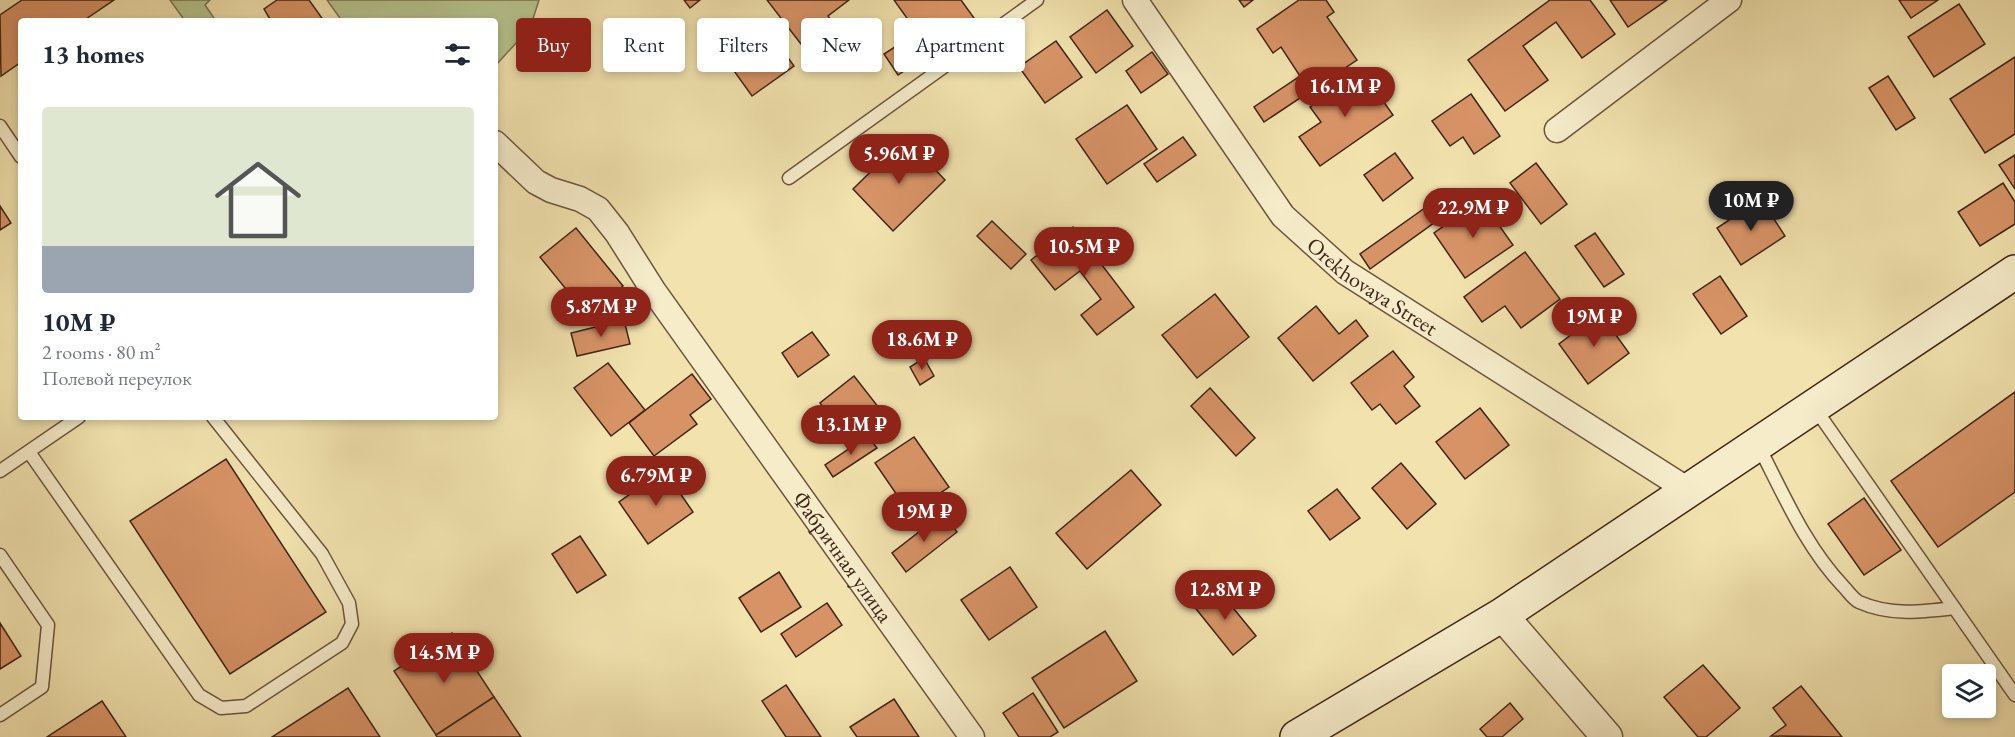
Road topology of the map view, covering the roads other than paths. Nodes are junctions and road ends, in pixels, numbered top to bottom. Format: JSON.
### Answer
{"nodes":[{"id":1,"x":1037,"y":0,"type":"edge"},
{"id":2,"x":1135,"y":0,"type":"edge"},
{"id":3,"x":1729,"y":0,"type":"edge"},
{"id":4,"x":0,"y":126,"type":"edge"},
{"id":5,"x":1557,"y":130,"type":"dead end"},
{"id":6,"x":498,"y":145,"type":"edge"},
{"id":7,"x":18,"y":153,"type":"edge"},
{"id":8,"x":789,"y":178,"type":"dead end"},
{"id":9,"x":2015,"y":272,"type":"edge"},
{"id":10,"x":1813,"y":406,"type":"junction"},
{"id":11,"x":74,"y":420,"type":"edge"},
{"id":12,"x":215,"y":420,"type":"edge"},
{"id":13,"x":1757,"y":444,"type":"junction"},
{"id":14,"x":29,"y":452,"type":"junction"},
{"id":15,"x":0,"y":471,"type":"edge"},
{"id":16,"x":1688,"y":490,"type":"junction"},
{"id":17,"x":0,"y":555,"type":"edge"},
{"id":18,"x":1954,"y":608,"type":"junction"},
{"id":19,"x":1502,"y":615,"type":"junction"},
{"id":20,"x":2015,"y":694,"type":"edge"},
{"id":21,"x":0,"y":715,"type":"edge"},
{"id":22,"x":972,"y":737,"type":"edge"},
{"id":23,"x":1297,"y":737,"type":"edge"},
{"id":24,"x":1607,"y":737,"type":"edge"}],
"edges":[{"from":1,"to":8,"type":"lane"},
{"from":2,"to":16,"type":"street","name":"Orekhovaya Street"},
{"from":3,"to":5,"type":"street"},
{"from":4,"to":7,"type":"lane"},
{"from":6,"to":22,"type":"street","name":"Фабричная улица"},
{"from":9,"to":10,"type":"main road"},
{"from":10,"to":13,"type":"main road"},
{"from":10,"to":18,"type":"lane"},
{"from":11,"to":14,"type":"lane"},
{"from":12,"to":14,"type":"lane"},
{"from":13,"to":16,"type":"main road"},
{"from":13,"to":18,"type":"lane"},
{"from":14,"to":15,"type":"lane"},
{"from":16,"to":19,"type":"main road"},
{"from":17,"to":21,"type":"lane"},
{"from":18,"to":20,"type":"lane"},
{"from":19,"to":23,"type":"main road"},
{"from":19,"to":24,"type":"street"}]}
